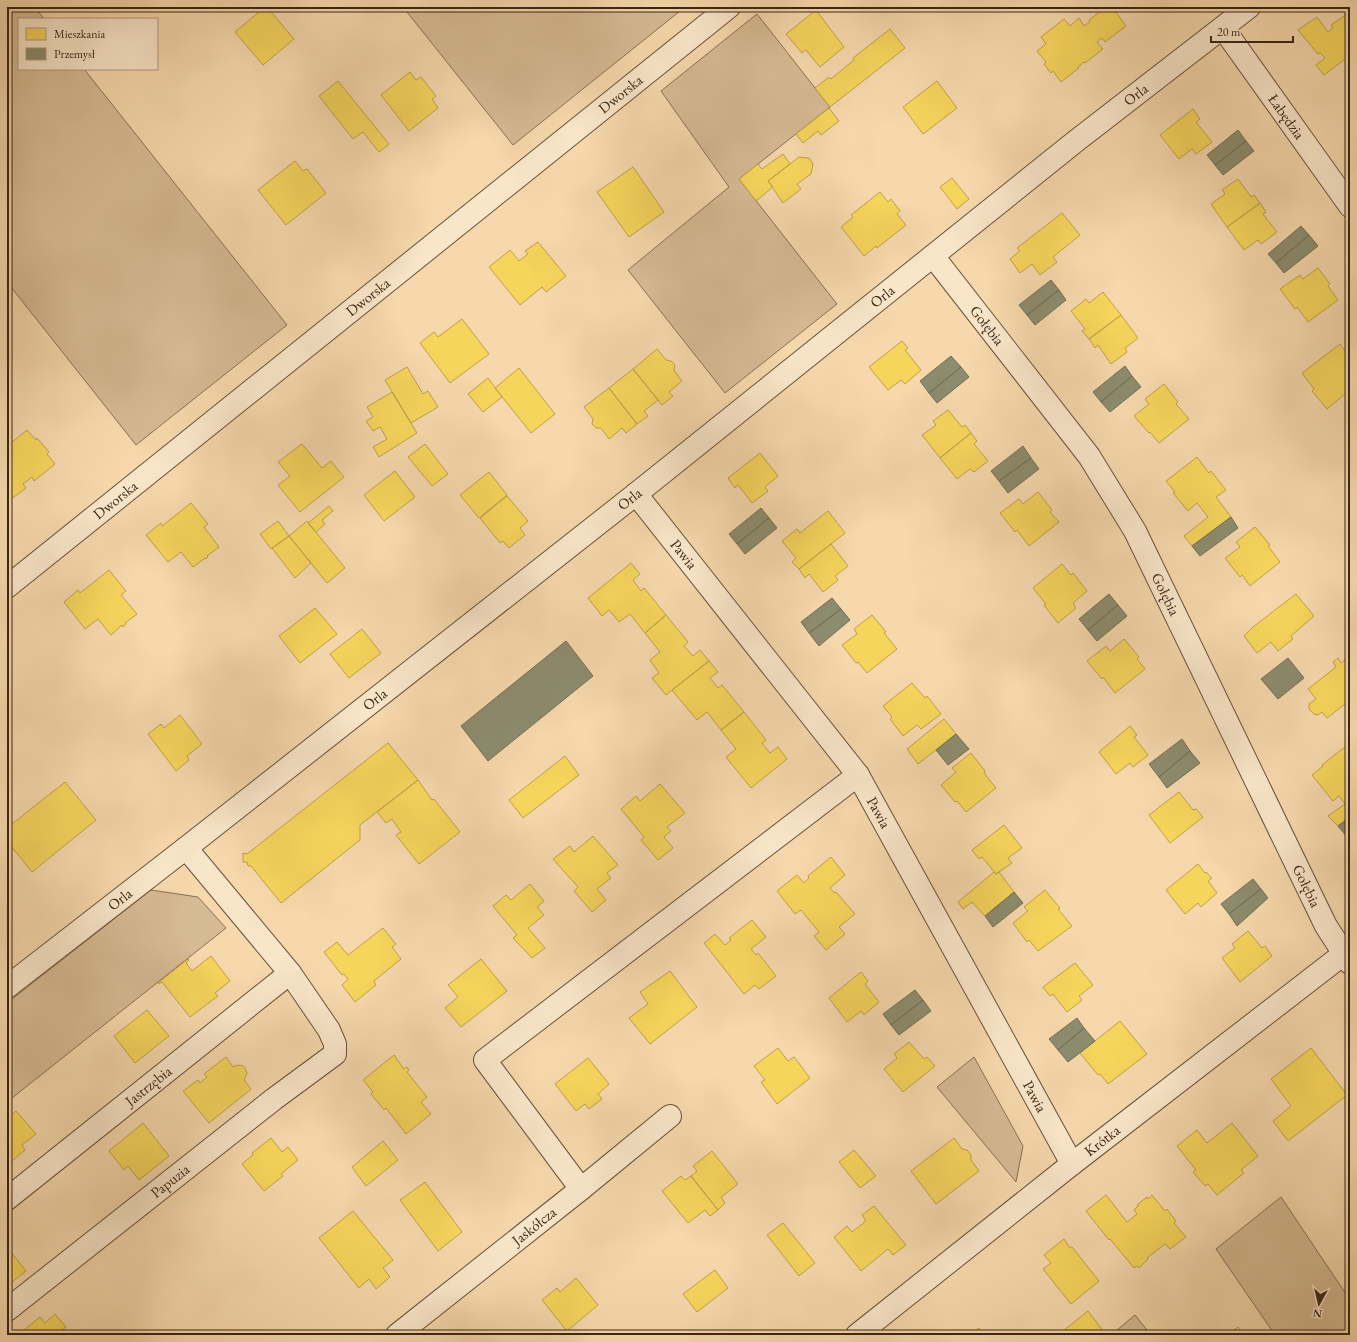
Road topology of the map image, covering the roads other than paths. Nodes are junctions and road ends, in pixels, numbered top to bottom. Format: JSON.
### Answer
{"nodes":[{"id":1,"x":729,"y":7,"type":"edge"},
{"id":2,"x":1249,"y":7,"type":"edge"},
{"id":3,"x":1223,"y":28,"type":"junction"},
{"id":4,"x":1350,"y":206,"type":"edge"},
{"id":5,"x":933,"y":256,"type":"junction"},
{"id":6,"x":636,"y":494,"type":"junction"},
{"id":7,"x":7,"y":587,"type":"edge"},
{"id":8,"x":858,"y":775,"type":"junction"},
{"id":9,"x":186,"y":848,"type":"junction"},
{"id":10,"x":1348,"y":955,"type":"edge"},
{"id":11,"x":290,"y":973,"type":"junction"},
{"id":12,"x":7,"y":987,"type":"edge"},
{"id":13,"x":670,"y":1116,"type":"dead end"},
{"id":14,"x":1072,"y":1164,"type":"junction"},
{"id":15,"x":581,"y":1189,"type":"junction"},
{"id":16,"x":7,"y":1198,"type":"edge"},
{"id":17,"x":7,"y":1310,"type":"edge"},
{"id":18,"x":397,"y":1335,"type":"edge"},
{"id":19,"x":857,"y":1335,"type":"edge"}],
"edges":[{"from":1,"to":7,"type":"street","name":"Dworska"},
{"from":2,"to":3,"type":"street","name":"Orla"},
{"from":3,"to":4,"type":"street","name":"Łabędzia"},
{"from":3,"to":5,"type":"street","name":"Orla"},
{"from":5,"to":6,"type":"street","name":"Orla"},
{"from":5,"to":10,"type":"street","name":"Gołębia"},
{"from":6,"to":8,"type":"street","name":"Pawia"},
{"from":6,"to":9,"type":"street","name":"Orla"},
{"from":8,"to":14,"type":"street","name":"Pawia"},
{"from":8,"to":15,"type":"street"},
{"from":9,"to":11,"type":"street"},
{"from":9,"to":12,"type":"street","name":"Orla"},
{"from":10,"to":14,"type":"street","name":"Krótka"},
{"from":11,"to":16,"type":"street","name":"Jastrzębia"},
{"from":11,"to":17,"type":"street","name":"Papuzia"},
{"from":13,"to":15,"type":"street","name":"Jaskółcza"},
{"from":14,"to":19,"type":"street","name":"Krótka"},
{"from":15,"to":18,"type":"street","name":"Jaskółcza"}]}
